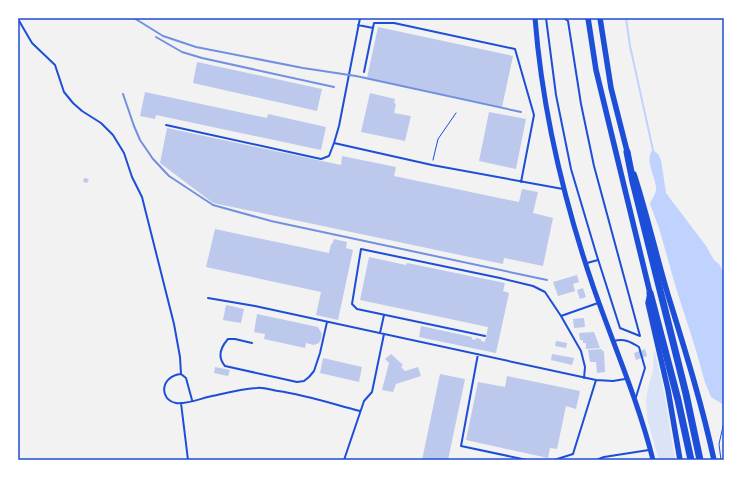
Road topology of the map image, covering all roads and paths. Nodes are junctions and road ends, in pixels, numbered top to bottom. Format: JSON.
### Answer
{"nodes":[{"id":1,"x":360,"y":18,"type":"edge"},
{"id":2,"x":534,"y":18,"type":"edge"},
{"id":3,"x":546,"y":18,"type":"edge"},
{"id":4,"x":564,"y":18,"type":"edge"},
{"id":5,"x":588,"y":18,"type":"edge"},
{"id":6,"x":600,"y":18,"type":"edge"},
{"id":7,"x":18,"y":19,"type":"edge"},
{"id":8,"x":358,"y":24,"type":"junction"},
{"id":9,"x":373,"y":28,"type":"junction"},
{"id":10,"x":364,"y":72,"type":"dead end"},
{"id":11,"x":456,"y":113,"type":"dead end"},
{"id":12,"x":166,"y":125,"type":"dead end"},
{"id":13,"x":334,"y":143,"type":"junction"},
{"id":14,"x":627,"y":152,"type":"junction"},
{"id":15,"x":432,"y":165,"type":"junction"},
{"id":16,"x":521,"y":182,"type":"junction"},
{"id":17,"x":564,"y":189,"type":"junction"},
{"id":18,"x":598,"y":260,"type":"junction"},
{"id":19,"x":586,"y":264,"type":"junction"},
{"id":20,"x":650,"y":292,"type":"junction"},
{"id":21,"x":208,"y":298,"type":"dead end"},
{"id":22,"x":599,"y":303,"type":"junction"},
{"id":23,"x":384,"y":315,"type":"junction"},
{"id":24,"x":561,"y":316,"type":"junction"},
{"id":25,"x":327,"y":322,"type":"junction"},
{"id":26,"x":380,"y":333,"type":"junction"},
{"id":27,"x":384,"y":334,"type":"junction"},
{"id":28,"x":485,"y":336,"type":"dead end"},
{"id":29,"x":613,"y":342,"type":"junction"},
{"id":30,"x":252,"y":343,"type":"dead end"},
{"id":31,"x":478,"y":354,"type":"junction"},
{"id":32,"x":181,"y":374,"type":"junction"},
{"id":33,"x":584,"y":378,"type":"junction"},
{"id":34,"x":626,"y":378,"type":"junction"},
{"id":35,"x":596,"y":380,"type":"junction"},
{"id":36,"x":192,"y":400,"type":"junction"},
{"id":37,"x":635,"y":400,"type":"junction"},
{"id":38,"x":180,"y":403,"type":"junction"},
{"id":39,"x":360,"y":411,"type":"junction"},
{"id":40,"x":724,"y":422,"type":"edge"},
{"id":41,"x":650,"y":450,"type":"junction"},
{"id":42,"x":617,"y":455,"type":"junction"},
{"id":43,"x":188,"y":460,"type":"edge"},
{"id":44,"x":344,"y":460,"type":"edge"},
{"id":45,"x":527,"y":460,"type":"edge"},
{"id":46,"x":554,"y":460,"type":"edge"},
{"id":47,"x":596,"y":460,"type":"edge"},
{"id":48,"x":614,"y":460,"type":"edge"},
{"id":49,"x":653,"y":460,"type":"edge"},
{"id":50,"x":680,"y":460,"type":"edge"},
{"id":51,"x":691,"y":460,"type":"edge"},
{"id":52,"x":700,"y":460,"type":"edge"},
{"id":53,"x":714,"y":460,"type":"edge"},
{"id":54,"x":721,"y":460,"type":"edge"}],
"edges":[{"from":1,"to":8,"type":"lane"},
{"from":2,"to":17,"type":"street"},
{"from":3,"to":18,"type":"lane"},
{"from":4,"to":18,"type":"lane"},
{"from":5,"to":20,"type":"main road"},
{"from":6,"to":14,"type":"main road"},
{"from":7,"to":32,"type":"lane"},
{"from":8,"to":9,"type":"lane"},
{"from":8,"to":13,"type":"lane"},
{"from":9,"to":10,"type":"lane"},
{"from":9,"to":16,"type":"lane"},
{"from":11,"to":15,"type":"path"},
{"from":12,"to":13,"type":"lane"},
{"from":13,"to":15,"type":"lane"},
{"from":14,"to":52,"type":"highway"},
{"from":14,"to":53,"type":"main road"},
{"from":15,"to":16,"type":"lane"},
{"from":16,"to":17,"type":"lane"},
{"from":17,"to":19,"type":"street"},
{"from":18,"to":19,"type":"lane"},
{"from":19,"to":22,"type":"street"},
{"from":20,"to":50,"type":"main road"},
{"from":20,"to":51,"type":"highway"},
{"from":21,"to":25,"type":"lane"},
{"from":22,"to":24,"type":"lane"},
{"from":22,"to":29,"type":"street"},
{"from":23,"to":24,"type":"lane"},
{"from":23,"to":26,"type":"lane"},
{"from":23,"to":28,"type":"lane"},
{"from":24,"to":33,"type":"lane"},
{"from":25,"to":26,"type":"lane"},
{"from":25,"to":30,"type":"lane"},
{"from":26,"to":27,"type":"lane"},
{"from":27,"to":31,"type":"lane"},
{"from":27,"to":39,"type":"lane"},
{"from":29,"to":34,"type":"street"},
{"from":29,"to":37,"type":"lane"},
{"from":31,"to":33,"type":"lane"},
{"from":31,"to":45,"type":"lane"},
{"from":32,"to":36,"type":"lane"},
{"from":32,"to":38,"type":"lane"},
{"from":33,"to":35,"type":"lane"},
{"from":34,"to":35,"type":"lane"},
{"from":34,"to":37,"type":"street"},
{"from":35,"to":46,"type":"lane"},
{"from":36,"to":38,"type":"lane"},
{"from":36,"to":39,"type":"lane"},
{"from":37,"to":41,"type":"street"},
{"from":38,"to":43,"type":"lane"},
{"from":39,"to":44,"type":"lane"},
{"from":40,"to":54,"type":"path"},
{"from":41,"to":42,"type":"lane"},
{"from":41,"to":49,"type":"street"},
{"from":42,"to":47,"type":"lane"},
{"from":42,"to":48,"type":"lane"}]}
